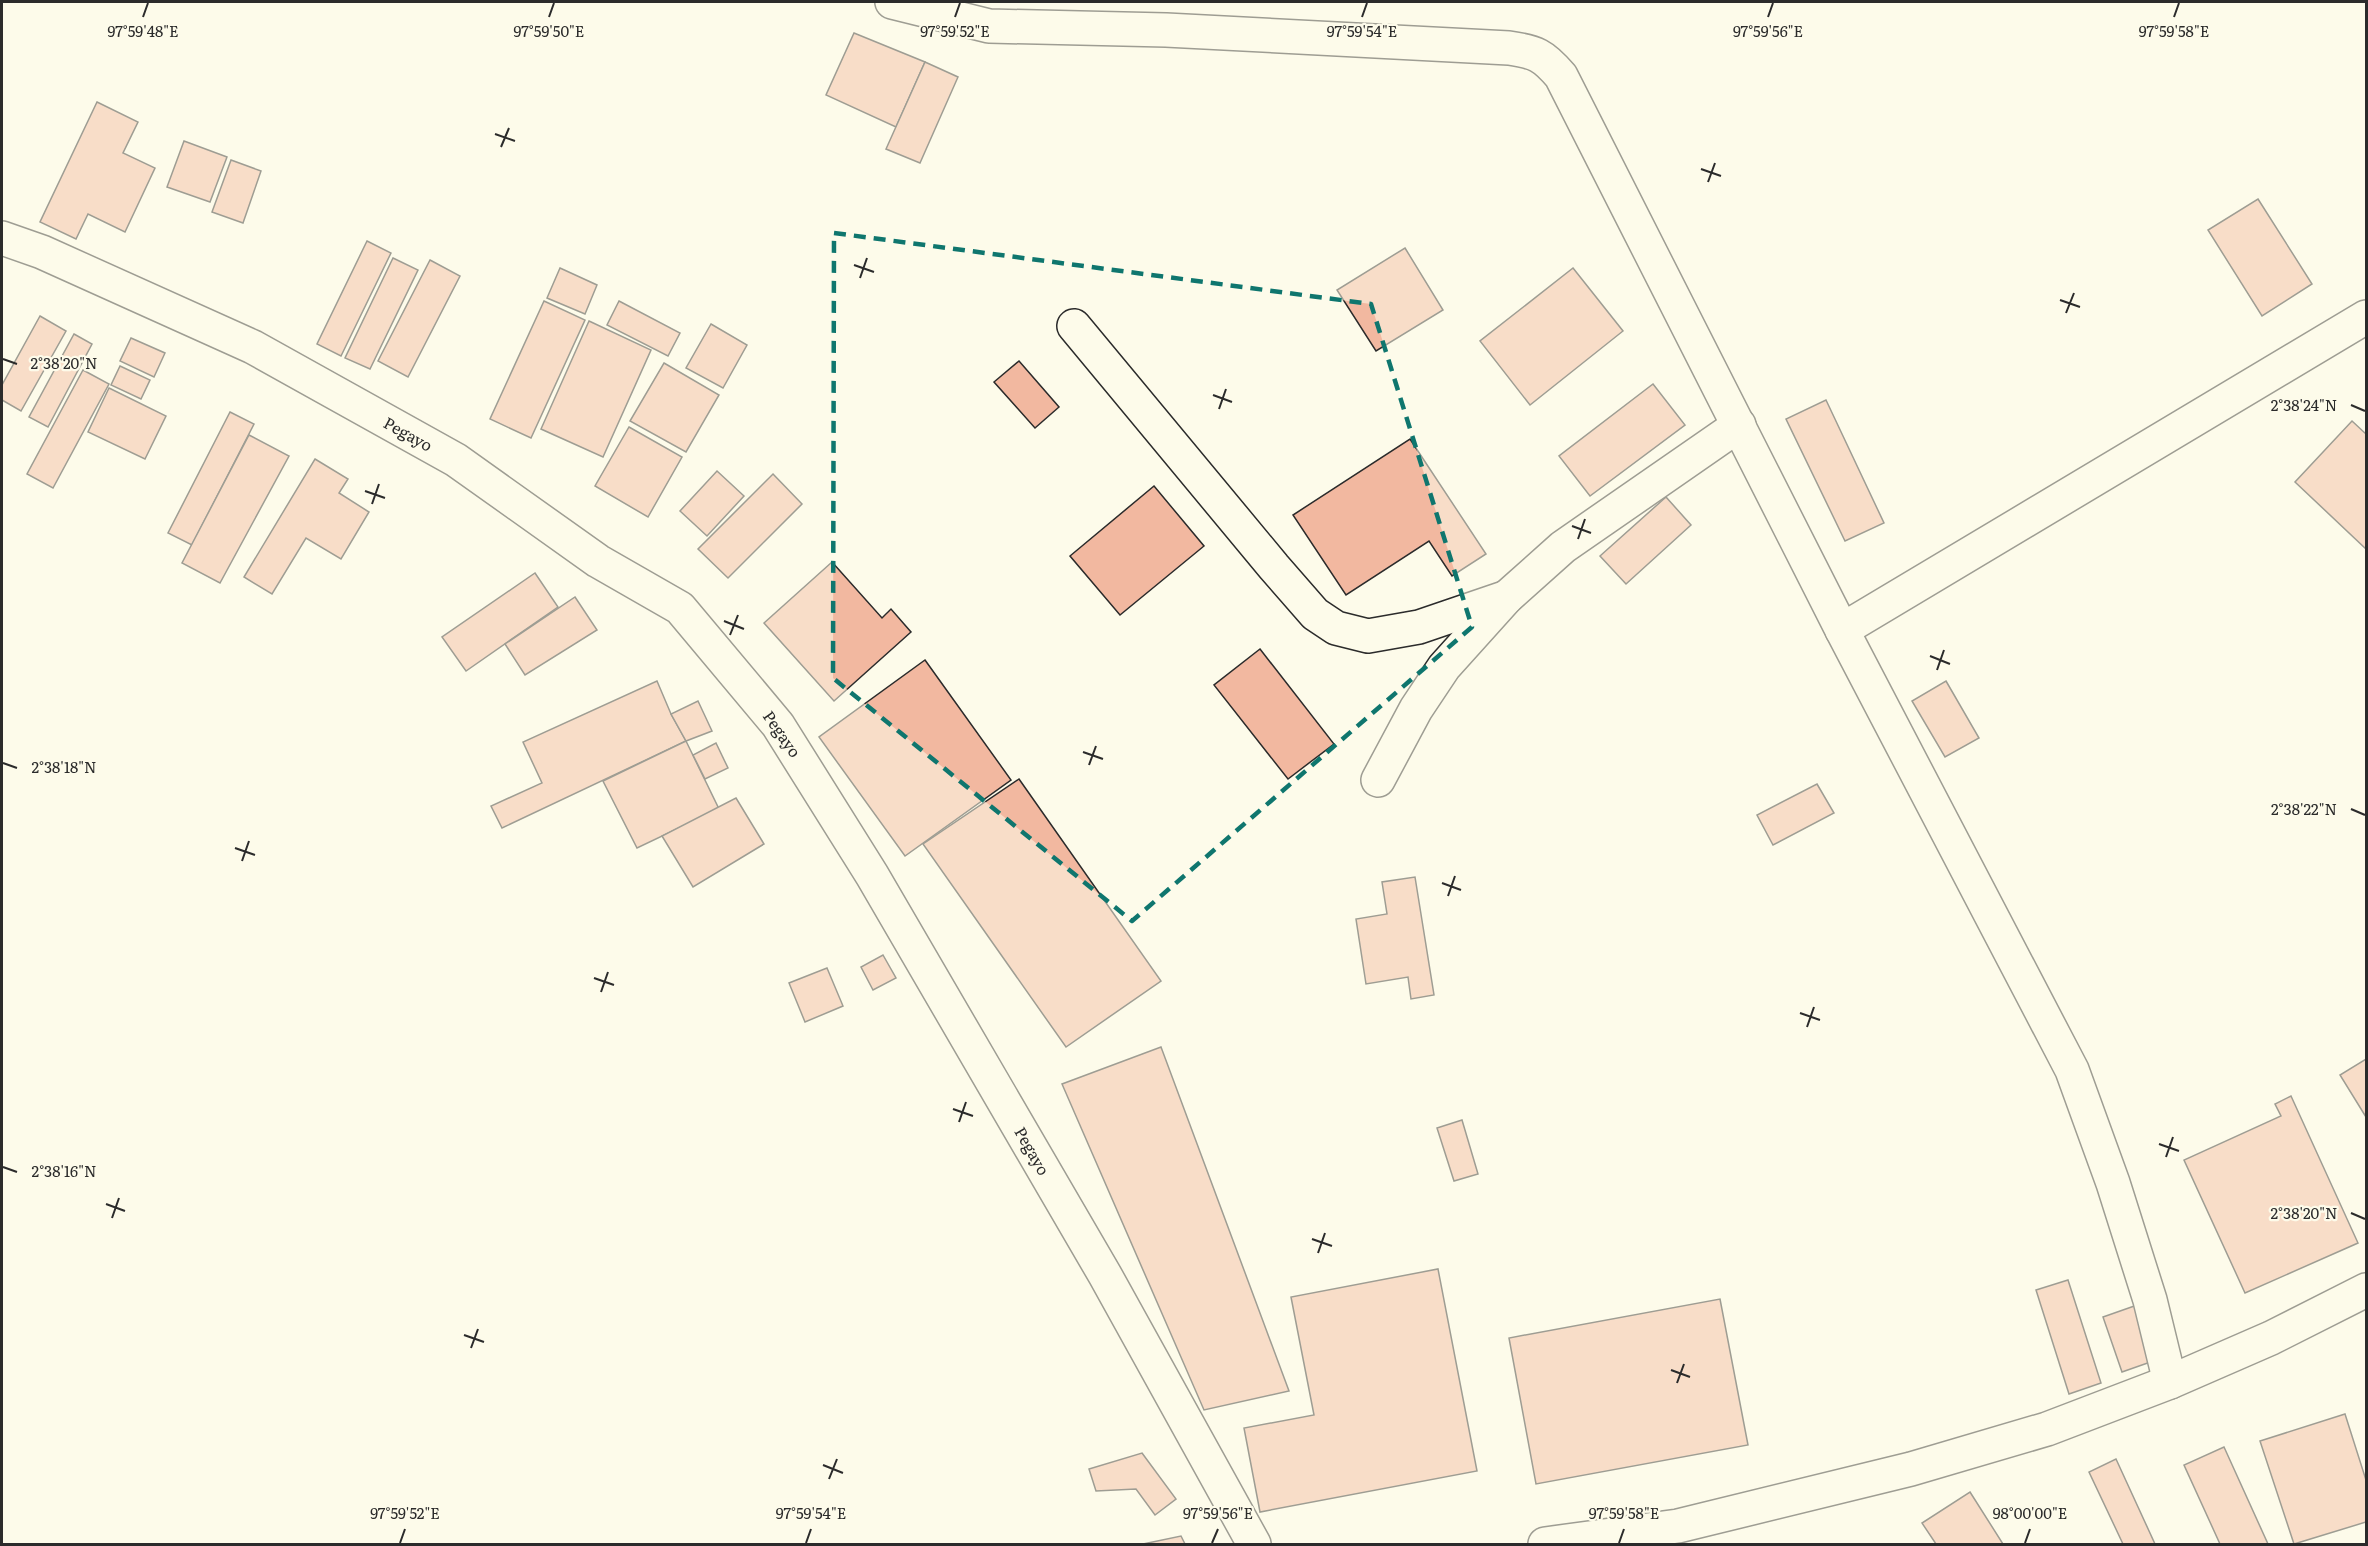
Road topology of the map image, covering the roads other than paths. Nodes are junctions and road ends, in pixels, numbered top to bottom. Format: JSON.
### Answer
{"nodes":[{"id":1,"x":892,"y":2,"type":"edge"},
{"id":2,"x":2,"y":238,"type":"edge"},
{"id":3,"x":2367,"y":317,"type":"edge"},
{"id":4,"x":1074,"y":326,"type":"dead end"},
{"id":5,"x":1738,"y":425,"type":"junction"},
{"id":6,"x":1507,"y":597,"type":"junction"},
{"id":7,"x":1842,"y":630,"type":"junction"},
{"id":8,"x":1378,"y":780,"type":"dead end"},
{"id":9,"x":2367,"y":1290,"type":"edge"},
{"id":10,"x":2170,"y":1382,"type":"junction"},
{"id":11,"x":1254,"y":1545,"type":"edge"},
{"id":12,"x":1545,"y":1545,"type":"edge"}],
"edges":[{"from":1,"to":5,"type":"street"},
{"from":2,"to":11,"type":"street","name":"Pegayo"},
{"from":3,"to":7,"type":"street"},
{"from":4,"to":6,"type":"street"},
{"from":5,"to":6,"type":"street"},
{"from":5,"to":7,"type":"street"},
{"from":6,"to":8,"type":"street"},
{"from":7,"to":10,"type":"street"},
{"from":9,"to":10,"type":"street"},
{"from":10,"to":12,"type":"street"}]}
